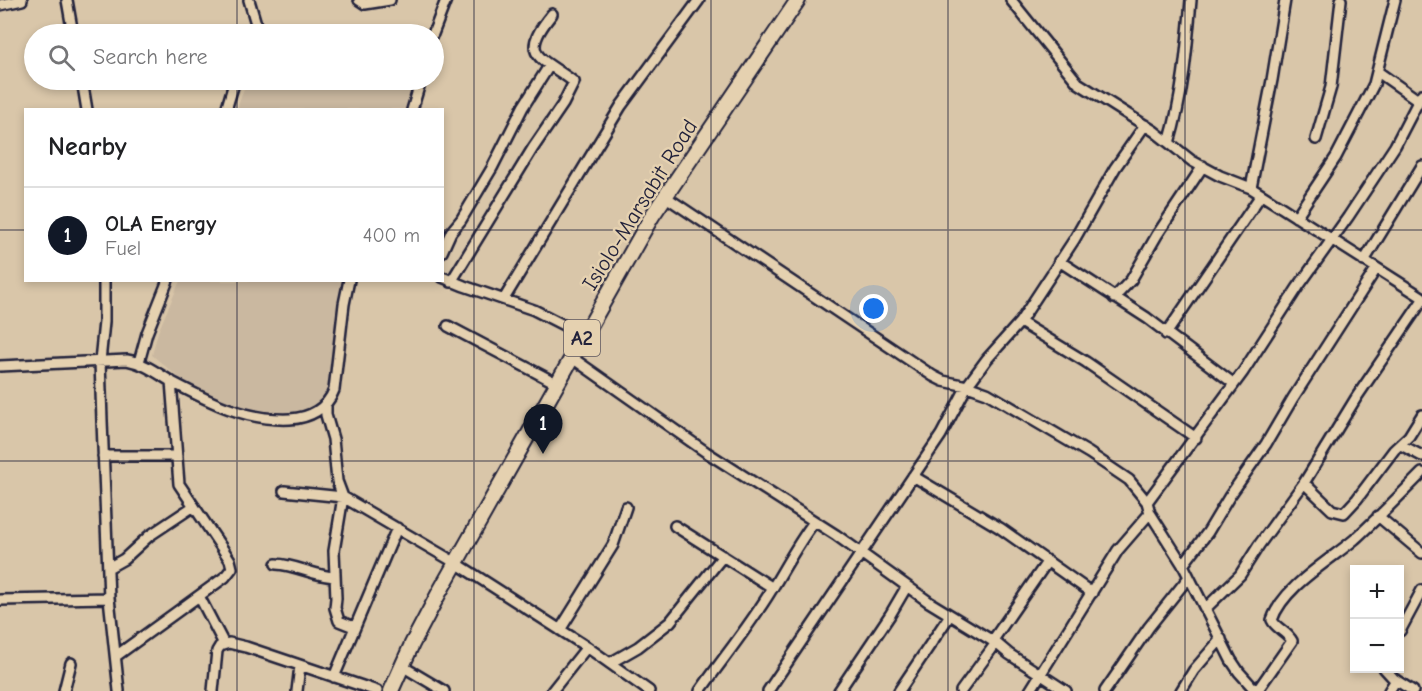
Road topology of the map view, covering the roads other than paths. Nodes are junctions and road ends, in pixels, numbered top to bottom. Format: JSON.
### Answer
{"nodes":[{"id":1,"x":22,"y":0,"type":"edge"},
{"id":2,"x":66,"y":0,"type":"edge"},
{"id":3,"x":249,"y":0,"type":"edge"},
{"id":4,"x":359,"y":0,"type":"edge"},
{"id":5,"x":390,"y":0,"type":"edge"},
{"id":6,"x":446,"y":0,"type":"edge"},
{"id":7,"x":699,"y":0,"type":"edge"},
{"id":8,"x":798,"y":0,"type":"edge"},
{"id":9,"x":1011,"y":0,"type":"edge"},
{"id":10,"x":1191,"y":0,"type":"edge"},
{"id":11,"x":1285,"y":0,"type":"edge"},
{"id":12,"x":1341,"y":0,"type":"edge"},
{"id":13,"x":1395,"y":0,"type":"edge"},
{"id":14,"x":0,"y":5,"type":"edge"},
{"id":15,"x":552,"y":14,"type":"dead end"},
{"id":16,"x":71,"y":24,"type":"edge"},
{"id":17,"x":256,"y":24,"type":"edge"},
{"id":18,"x":437,"y":24,"type":"edge"},
{"id":19,"x":549,"y":66,"type":"junction"},
{"id":20,"x":1378,"y":72,"type":"junction"},
{"id":21,"x":84,"y":90,"type":"edge"},
{"id":22,"x":232,"y":90,"type":"edge"},
{"id":23,"x":418,"y":90,"type":"edge"},
{"id":24,"x":1420,"y":97,"type":"edge"},
{"id":25,"x":87,"y":108,"type":"edge"},
{"id":26,"x":227,"y":108,"type":"edge"},
{"id":27,"x":413,"y":108,"type":"edge"},
{"id":28,"x":1145,"y":125,"type":"junction"},
{"id":29,"x":1316,"y":139,"type":"dead end"},
{"id":30,"x":1169,"y":143,"type":"junction"},
{"id":31,"x":1203,"y":166,"type":"junction"},
{"id":32,"x":1420,"y":173,"type":"edge"},
{"id":33,"x":1251,"y":188,"type":"junction"},
{"id":34,"x":1261,"y":195,"type":"junction"},
{"id":35,"x":666,"y":197,"type":"junction"},
{"id":36,"x":1296,"y":217,"type":"junction"},
{"id":37,"x":1331,"y":240,"type":"junction"},
{"id":38,"x":444,"y":248,"type":"edge"},
{"id":39,"x":1059,"y":261,"type":"junction"},
{"id":40,"x":1364,"y":261,"type":"junction"},
{"id":41,"x":1376,"y":269,"type":"junction"},
{"id":42,"x":447,"y":279,"type":"edge"},
{"id":43,"x":104,"y":282,"type":"edge"},
{"id":44,"x":167,"y":282,"type":"edge"},
{"id":45,"x":350,"y":282,"type":"edge"},
{"id":46,"x":1114,"y":298,"type":"junction"},
{"id":47,"x":504,"y":299,"type":"junction"},
{"id":48,"x":1422,"y":299,"type":"edge"},
{"id":49,"x":1020,"y":322,"type":"junction"},
{"id":50,"x":448,"y":326,"type":"dead end"},
{"id":51,"x":1166,"y":334,"type":"junction"},
{"id":52,"x":583,"y":335,"type":"junction"},
{"id":53,"x":571,"y":357,"type":"junction"},
{"id":54,"x":100,"y":361,"type":"junction"},
{"id":55,"x":139,"y":362,"type":"junction"},
{"id":56,"x":0,"y":366,"type":"edge"},
{"id":57,"x":171,"y":381,"type":"junction"},
{"id":58,"x":1233,"y":382,"type":"junction"},
{"id":59,"x":558,"y":384,"type":"junction"},
{"id":60,"x":967,"y":386,"type":"junction"},
{"id":61,"x":326,"y":404,"type":"junction"},
{"id":62,"x":1422,"y":416,"type":"edge"},
{"id":63,"x":1196,"y":438,"type":"junction"},
{"id":64,"x":1401,"y":445,"type":"junction"},
{"id":65,"x":103,"y":456,"type":"junction"},
{"id":66,"x":177,"y":456,"type":"junction"},
{"id":67,"x":1422,"y":456,"type":"edge"},
{"id":68,"x":1422,"y":473,"type":"edge"},
{"id":69,"x":913,"y":476,"type":"junction"},
{"id":70,"x":1304,"y":483,"type":"junction"},
{"id":71,"x":284,"y":491,"type":"dead end"},
{"id":72,"x":343,"y":497,"type":"junction"},
{"id":73,"x":1147,"y":502,"type":"junction"},
{"id":74,"x":194,"y":506,"type":"junction"},
{"id":75,"x":626,"y":507,"type":"dead end"},
{"id":76,"x":1150,"y":513,"type":"junction"},
{"id":77,"x":1378,"y":516,"type":"junction"},
{"id":78,"x":814,"y":522,"type":"junction"},
{"id":79,"x":675,"y":526,"type":"dead end"},
{"id":80,"x":397,"y":528,"type":"junction"},
{"id":81,"x":1422,"y":553,"type":"edge"},
{"id":82,"x":862,"y":555,"type":"junction"},
{"id":83,"x":723,"y":556,"type":"junction"},
{"id":84,"x":1047,"y":562,"type":"junction"},
{"id":85,"x":456,"y":563,"type":"junction"},
{"id":86,"x":276,"y":564,"type":"dead end"},
{"id":87,"x":1183,"y":565,"type":"junction"},
{"id":88,"x":108,"y":568,"type":"junction"},
{"id":89,"x":335,"y":577,"type":"junction"},
{"id":90,"x":1189,"y":577,"type":"junction"},
{"id":91,"x":907,"y":586,"type":"junction"},
{"id":92,"x":773,"y":588,"type":"junction"},
{"id":93,"x":1422,"y":590,"type":"edge"},
{"id":94,"x":1092,"y":593,"type":"junction"},
{"id":95,"x":199,"y":596,"type":"junction"},
{"id":96,"x":109,"y":598,"type":"junction"},
{"id":97,"x":0,"y":600,"type":"edge"},
{"id":98,"x":1205,"y":609,"type":"junction"},
{"id":99,"x":950,"y":615,"type":"junction"},
{"id":100,"x":1404,"y":624,"type":"edge"},
{"id":101,"x":354,"y":627,"type":"junction"},
{"id":102,"x":560,"y":630,"type":"junction"},
{"id":103,"x":1221,"y":639,"type":"junction"},
{"id":104,"x":995,"y":642,"type":"junction"},
{"id":105,"x":224,"y":644,"type":"junction"},
{"id":106,"x":587,"y":647,"type":"junction"},
{"id":107,"x":116,"y":656,"type":"junction"},
{"id":108,"x":71,"y":663,"type":"dead end"},
{"id":109,"x":610,"y":663,"type":"junction"},
{"id":110,"x":300,"y":666,"type":"junction"},
{"id":111,"x":402,"y":666,"type":"junction"},
{"id":112,"x":1388,"y":673,"type":"edge"},
{"id":113,"x":1041,"y":675,"type":"junction"},
{"id":114,"x":334,"y":677,"type":"junction"},
{"id":115,"x":1396,"y":680,"type":"junction"},
{"id":116,"x":64,"y":691,"type":"edge"},
{"id":117,"x":119,"y":691,"type":"edge"},
{"id":118,"x":213,"y":691,"type":"edge"},
{"id":119,"x":297,"y":691,"type":"edge"},
{"id":120,"x":377,"y":691,"type":"edge"},
{"id":121,"x":391,"y":691,"type":"edge"},
{"id":122,"x":444,"y":691,"type":"edge"},
{"id":123,"x":552,"y":691,"type":"edge"},
{"id":124,"x":649,"y":691,"type":"edge"},
{"id":125,"x":700,"y":691,"type":"edge"},
{"id":126,"x":768,"y":691,"type":"edge"},
{"id":127,"x":839,"y":691,"type":"edge"},
{"id":128,"x":899,"y":691,"type":"edge"},
{"id":129,"x":961,"y":691,"type":"edge"},
{"id":130,"x":1030,"y":691,"type":"edge"},
{"id":131,"x":1066,"y":691,"type":"edge"},
{"id":132,"x":1105,"y":691,"type":"edge"},
{"id":133,"x":1181,"y":691,"type":"edge"},
{"id":134,"x":1257,"y":691,"type":"edge"},
{"id":135,"x":1389,"y":691,"type":"edge"},
{"id":136,"x":1413,"y":691,"type":"edge"}],
"edges":[{"from":1,"to":14,"type":"street"},
{"from":2,"to":16,"type":"street"},
{"from":3,"to":17,"type":"street"},
{"from":4,"to":5,"type":"street"},
{"from":6,"to":18,"type":"street"},
{"from":7,"to":47,"type":"street"},
{"from":8,"to":35,"type":"highway","name":"Isiolo-Marsabit Road","number":"A2"},
{"from":9,"to":28,"type":"street"},
{"from":10,"to":30,"type":"street"},
{"from":11,"to":33,"type":"street"},
{"from":12,"to":29,"type":"street"},
{"from":13,"to":20,"type":"street"},
{"from":15,"to":19,"type":"street"},
{"from":19,"to":38,"type":"street"},
{"from":19,"to":42,"type":"street"},
{"from":20,"to":24,"type":"street"},
{"from":20,"to":36,"type":"street"},
{"from":21,"to":25,"type":"street"},
{"from":22,"to":26,"type":"street"},
{"from":23,"to":27,"type":"street"},
{"from":24,"to":37,"type":"street"},
{"from":28,"to":30,"type":"street"},
{"from":28,"to":39,"type":"street"},
{"from":30,"to":31,"type":"street"},
{"from":31,"to":33,"type":"street"},
{"from":31,"to":46,"type":"street"},
{"from":32,"to":40,"type":"street"},
{"from":33,"to":34,"type":"street"},
{"from":34,"to":36,"type":"street"},
{"from":34,"to":51,"type":"street"},
{"from":35,"to":52,"type":"highway","name":"Isiolo-Marsabit Road","number":"A2"},
{"from":35,"to":60,"type":"street"},
{"from":36,"to":37,"type":"street"},
{"from":37,"to":40,"type":"street"},
{"from":37,"to":58,"type":"street"},
{"from":39,"to":46,"type":"street"},
{"from":39,"to":49,"type":"street"},
{"from":40,"to":41,"type":"street"},
{"from":41,"to":48,"type":"street"},
{"from":41,"to":87,"type":"street"},
{"from":42,"to":47,"type":"street"},
{"from":43,"to":54,"type":"street"},
{"from":44,"to":55,"type":"street"},
{"from":45,"to":61,"type":"street"},
{"from":46,"to":51,"type":"street"},
{"from":47,"to":52,"type":"street"},
{"from":48,"to":70,"type":"street"},
{"from":49,"to":60,"type":"street"},
{"from":49,"to":63,"type":"street"},
{"from":50,"to":59,"type":"street"},
{"from":51,"to":58,"type":"street"},
{"from":52,"to":53,"type":"highway","name":"Isiolo-Marsabit Road","number":"A2"},
{"from":53,"to":59,"type":"highway","name":"Isiolo-Marsabit Road","number":"A2"},
{"from":53,"to":78,"type":"street"},
{"from":54,"to":55,"type":"street"},
{"from":54,"to":56,"type":"street"},
{"from":54,"to":65,"type":"street"},
{"from":55,"to":57,"type":"street"},
{"from":57,"to":61,"type":"street"},
{"from":57,"to":66,"type":"street"},
{"from":58,"to":63,"type":"street"},
{"from":59,"to":85,"type":"highway","name":"Isiolo-Marsabit Road","number":"A2"},
{"from":60,"to":69,"type":"street"},
{"from":60,"to":73,"type":"street"},
{"from":61,"to":72,"type":"street"},
{"from":62,"to":64,"type":"street"},
{"from":63,"to":73,"type":"street"},
{"from":64,"to":67,"type":"street"},
{"from":64,"to":70,"type":"street"},
{"from":65,"to":66,"type":"street"},
{"from":65,"to":88,"type":"street"},
{"from":66,"to":74,"type":"street"},
{"from":68,"to":77,"type":"street"},
{"from":69,"to":82,"type":"street"},
{"from":69,"to":84,"type":"street"},
{"from":70,"to":98,"type":"street"},
{"from":71,"to":72,"type":"street"},
{"from":72,"to":80,"type":"street"},
{"from":72,"to":89,"type":"street"},
{"from":73,"to":76,"type":"street"},
{"from":74,"to":88,"type":"street"},
{"from":74,"to":95,"type":"street"},
{"from":75,"to":102,"type":"street"},
{"from":76,"to":87,"type":"street"},
{"from":76,"to":94,"type":"street"},
{"from":77,"to":81,"type":"street"},
{"from":77,"to":134,"type":"street"},
{"from":78,"to":82,"type":"street"},
{"from":78,"to":92,"type":"street"},
{"from":79,"to":83,"type":"street"},
{"from":80,"to":85,"type":"street"},
{"from":80,"to":101,"type":"street"},
{"from":82,"to":91,"type":"street"},
{"from":82,"to":126,"type":"street"},
{"from":83,"to":92,"type":"street"},
{"from":83,"to":109,"type":"street"},
{"from":84,"to":94,"type":"street"},
{"from":84,"to":104,"type":"street"},
{"from":85,"to":102,"type":"street"},
{"from":85,"to":111,"type":"highway","name":"Isiolo-Marsabit Road","number":"A2"},
{"from":86,"to":89,"type":"street"},
{"from":87,"to":90,"type":"street"},
{"from":88,"to":96,"type":"street"},
{"from":89,"to":101,"type":"street"},
{"from":90,"to":98,"type":"street"},
{"from":90,"to":132,"type":"street"},
{"from":91,"to":99,"type":"street"},
{"from":91,"to":127,"type":"street"},
{"from":92,"to":125,"type":"street"},
{"from":93,"to":100,"type":"street"},
{"from":94,"to":113,"type":"street"},
{"from":95,"to":105,"type":"street"},
{"from":95,"to":107,"type":"street"},
{"from":96,"to":97,"type":"street"},
{"from":96,"to":107,"type":"street"},
{"from":98,"to":103,"type":"street"},
{"from":99,"to":104,"type":"street"},
{"from":99,"to":128,"type":"street"},
{"from":101,"to":114,"type":"street"},
{"from":102,"to":106,"type":"street"},
{"from":103,"to":133,"type":"street"},
{"from":103,"to":134,"type":"street"},
{"from":104,"to":113,"type":"street"},
{"from":104,"to":129,"type":"street"},
{"from":105,"to":110,"type":"street"},
{"from":105,"to":118,"type":"street"},
{"from":106,"to":109,"type":"street"},
{"from":106,"to":123,"type":"street"},
{"from":107,"to":117,"type":"street"},
{"from":108,"to":116,"type":"street"},
{"from":109,"to":124,"type":"street"},
{"from":110,"to":114,"type":"street"},
{"from":110,"to":119,"type":"street"},
{"from":111,"to":121,"type":"highway","name":"Isiolo-Marsabit Road","number":"A2"},
{"from":111,"to":122,"type":"street"},
{"from":112,"to":115,"type":"street"},
{"from":113,"to":130,"type":"street"},
{"from":113,"to":131,"type":"street"},
{"from":114,"to":120,"type":"street"},
{"from":115,"to":135,"type":"street"},
{"from":115,"to":136,"type":"street"}]}
